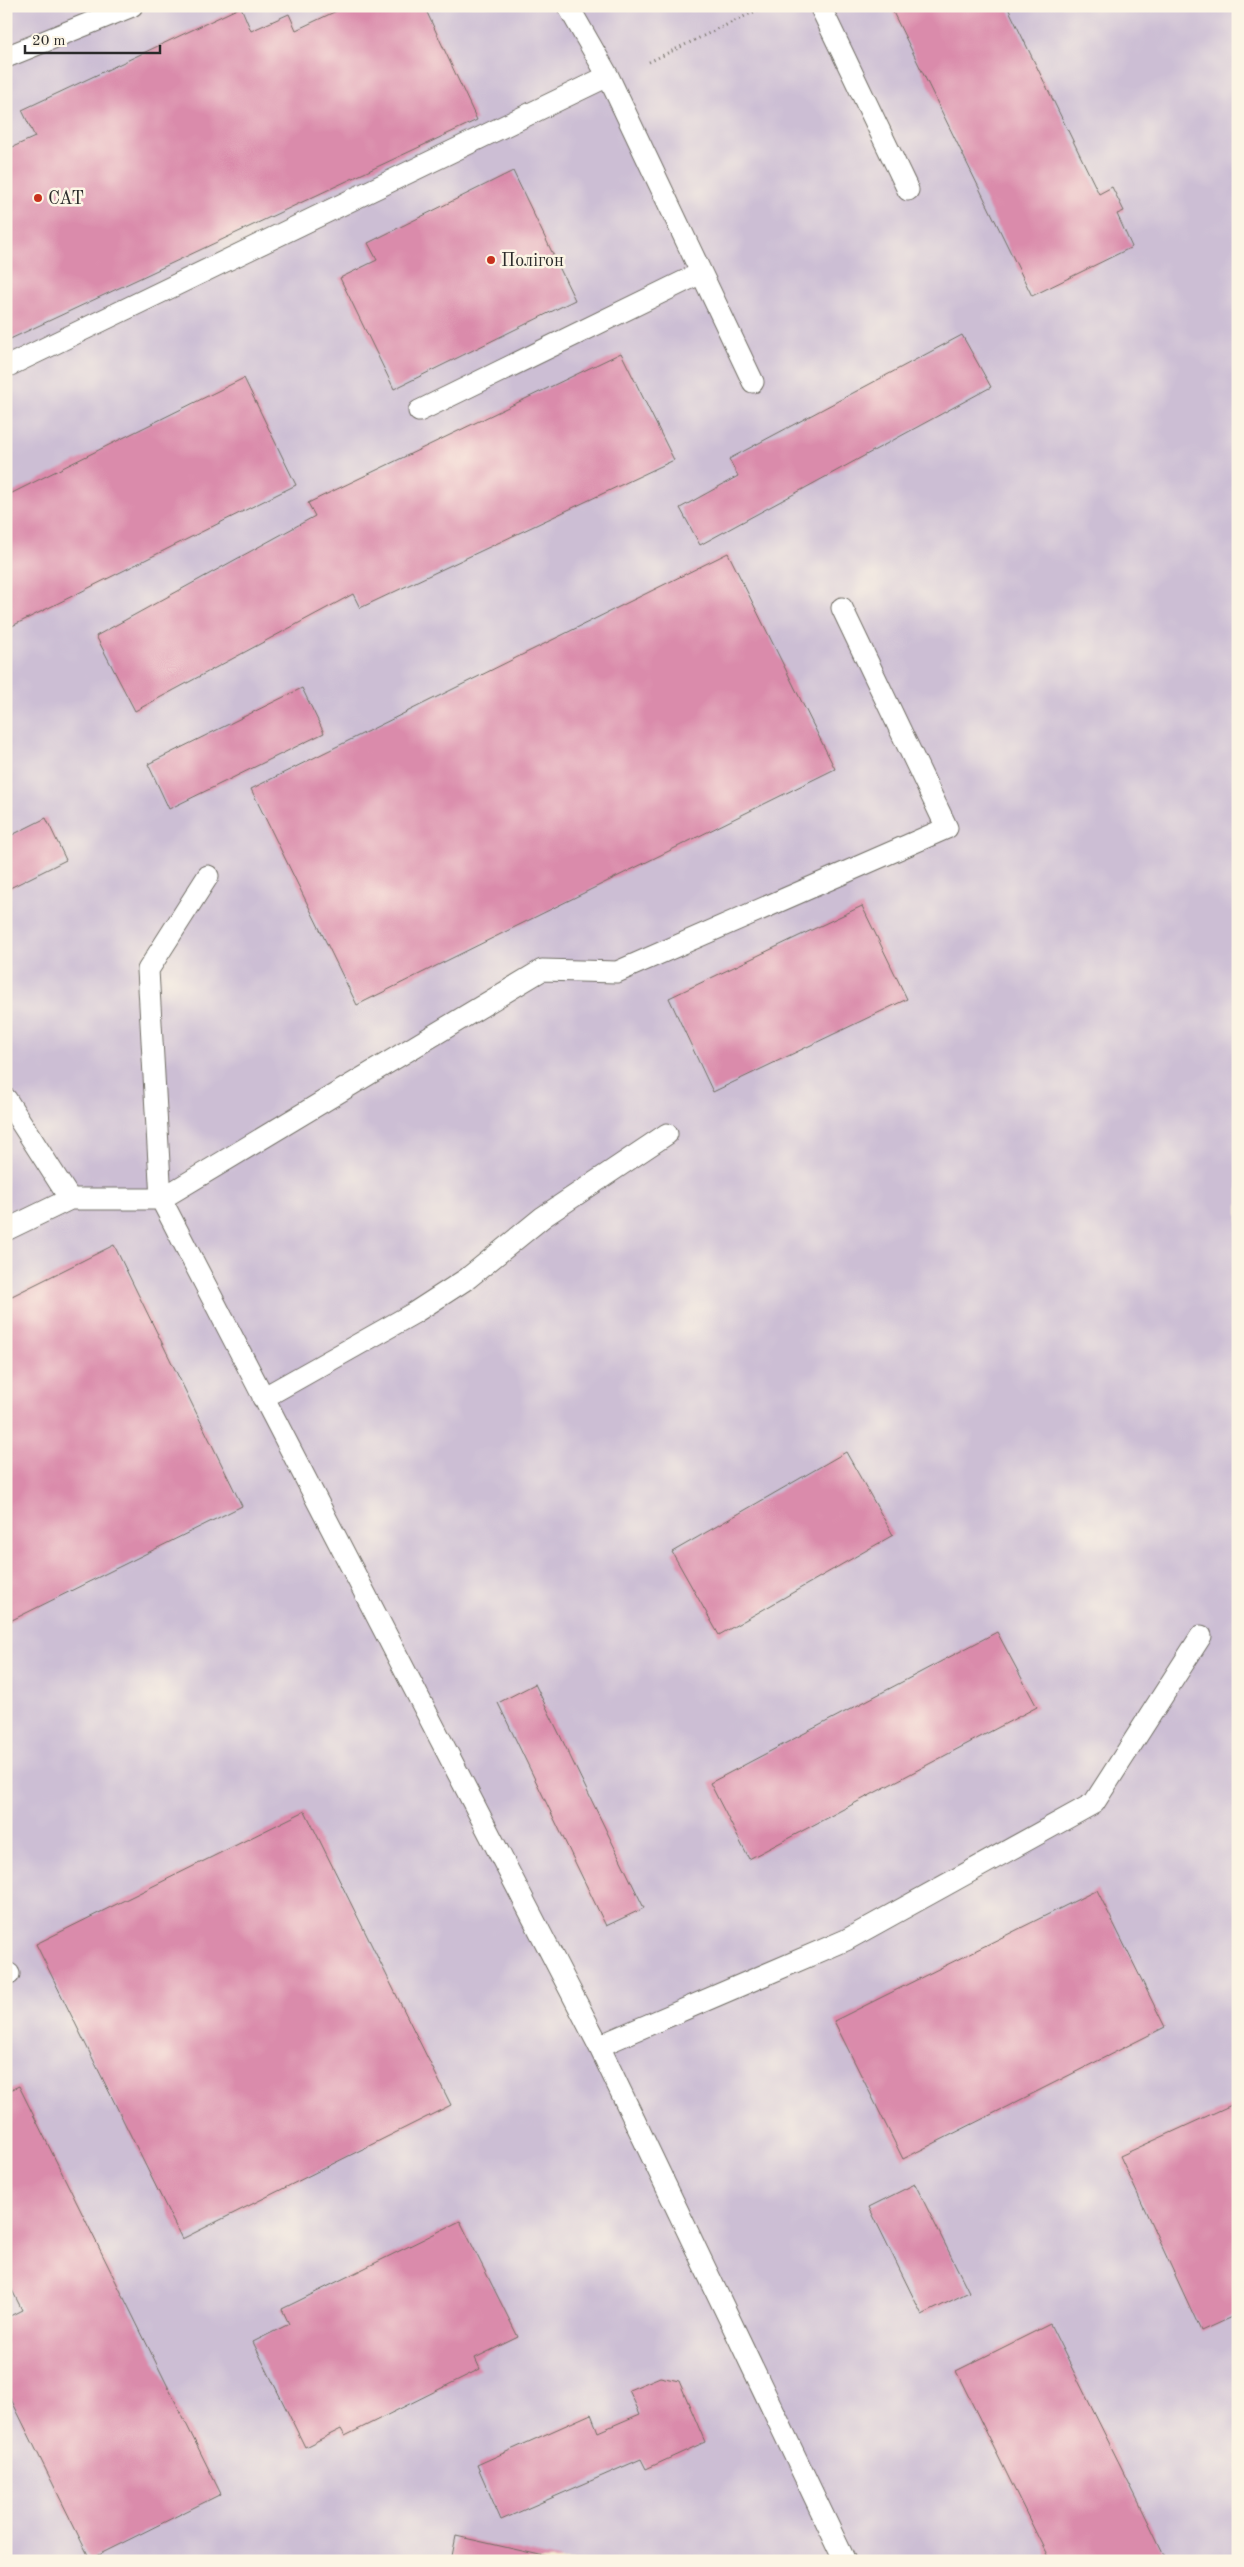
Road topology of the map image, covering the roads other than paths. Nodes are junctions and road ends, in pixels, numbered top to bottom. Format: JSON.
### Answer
{"nodes":[{"id":1,"x":132,"y":6,"type":"edge"},
{"id":2,"x":568,"y":6,"type":"edge"},
{"id":3,"x":820,"y":6,"type":"edge"},
{"id":4,"x":6,"y":57,"type":"edge"},
{"id":5,"x":608,"y":76,"type":"junction"},
{"id":6,"x":908,"y":190,"type":"dead end"},
{"id":7,"x":701,"y":273,"type":"junction"},
{"id":8,"x":6,"y":366,"type":"edge"},
{"id":9,"x":752,"y":382,"type":"dead end"},
{"id":10,"x":419,"y":411,"type":"dead end"},
{"id":11,"x":842,"y":608,"type":"dead end"},
{"id":12,"x":208,"y":876,"type":"dead end"},
{"id":13,"x":6,"y":1098,"type":"edge"},
{"id":14,"x":667,"y":1134,"type":"dead end"},
{"id":15,"x":70,"y":1198,"type":"junction"},
{"id":16,"x":161,"y":1200,"type":"junction"},
{"id":17,"x":6,"y":1230,"type":"edge"},
{"id":18,"x":263,"y":1398,"type":"junction"},
{"id":19,"x":1201,"y":1636,"type":"dead end"},
{"id":20,"x":598,"y":2046,"type":"junction"},
{"id":21,"x":845,"y":2561,"type":"edge"}],
"edges":[{"from":1,"to":4,"type":"lane"},
{"from":2,"to":5,"type":"lane"},
{"from":3,"to":6,"type":"lane"},
{"from":5,"to":7,"type":"lane"},
{"from":5,"to":8,"type":"lane"},
{"from":7,"to":9,"type":"lane"},
{"from":7,"to":10,"type":"lane"},
{"from":11,"to":16,"type":"lane"},
{"from":12,"to":16,"type":"lane"},
{"from":13,"to":15,"type":"lane"},
{"from":14,"to":18,"type":"lane"},
{"from":15,"to":16,"type":"lane"},
{"from":15,"to":17,"type":"lane"},
{"from":16,"to":18,"type":"lane"},
{"from":18,"to":20,"type":"lane"},
{"from":19,"to":20,"type":"lane"},
{"from":20,"to":21,"type":"lane"}]}
